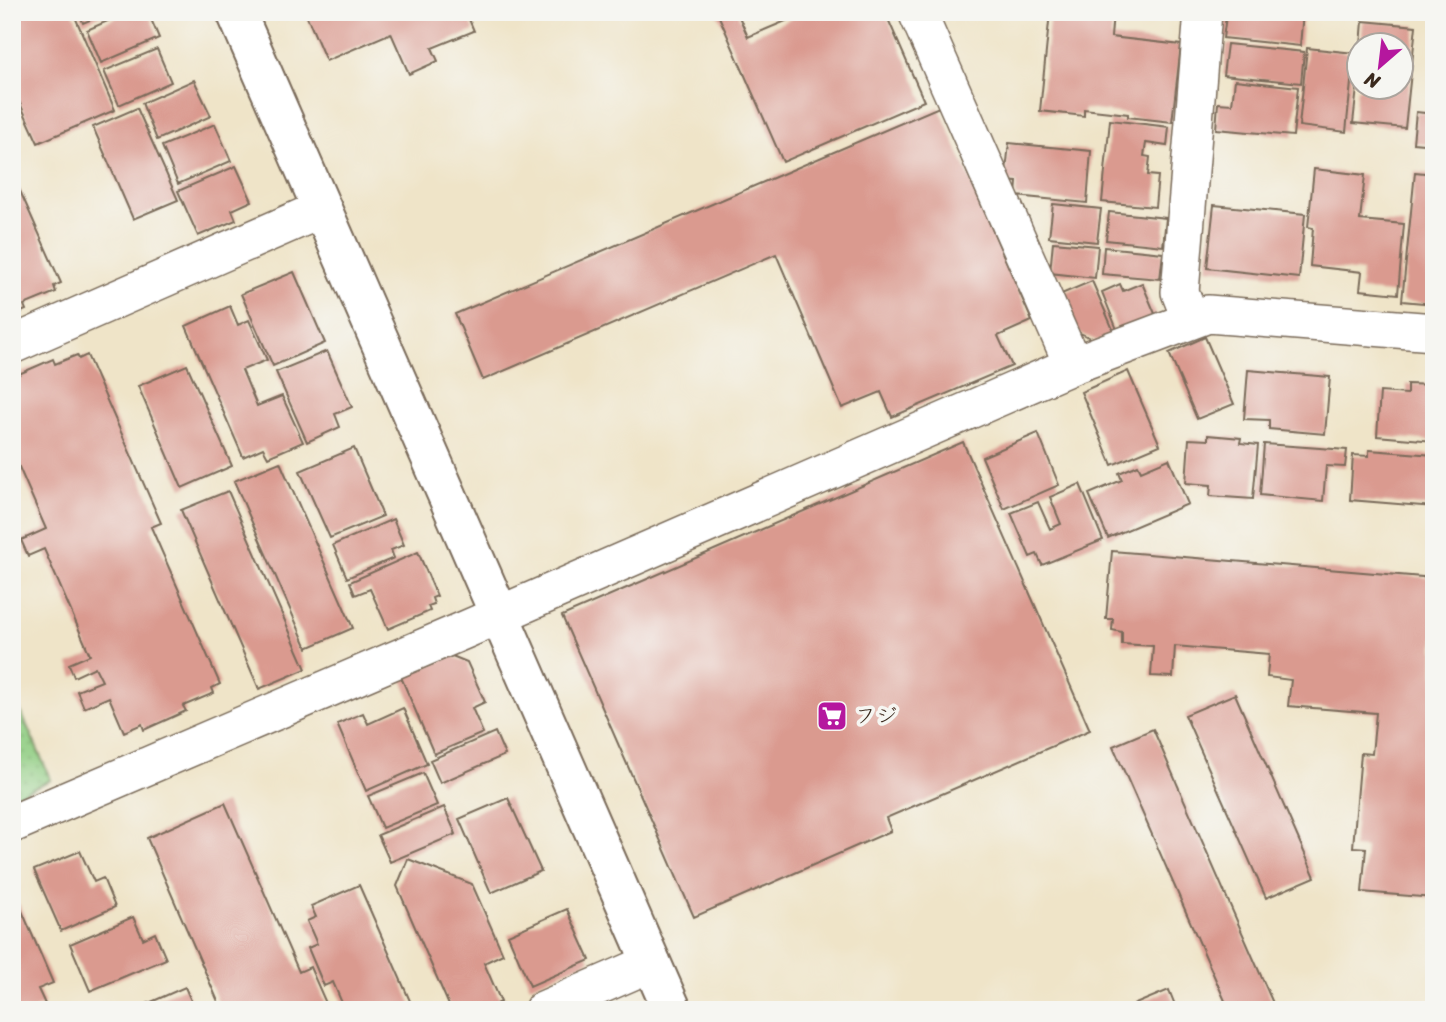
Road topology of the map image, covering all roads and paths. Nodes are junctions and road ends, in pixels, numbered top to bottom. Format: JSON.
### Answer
{"nodes":[{"id":1,"x":236,"y":12,"type":"edge"},
{"id":2,"x":917,"y":12,"type":"edge"},
{"id":3,"x":1203,"y":12,"type":"edge"},
{"id":4,"x":322,"y":209,"type":"junction"},
{"id":5,"x":1191,"y":320,"type":"junction"},
{"id":6,"x":1434,"y":332,"type":"edge"},
{"id":7,"x":12,"y":345,"type":"edge"},
{"id":8,"x":1073,"y":365,"type":"junction"},
{"id":9,"x":498,"y":615,"type":"junction"},
{"id":10,"x":12,"y":824,"type":"edge"},
{"id":11,"x":650,"y":963,"type":"junction"},
{"id":12,"x":543,"y":1010,"type":"edge"},
{"id":13,"x":672,"y":1010,"type":"edge"}],
"edges":[{"from":1,"to":4,"type":"street"},
{"from":2,"to":8,"type":"street"},
{"from":3,"to":5,"type":"street"},
{"from":4,"to":7,"type":"street"},
{"from":4,"to":9,"type":"street"},
{"from":5,"to":6,"type":"street"},
{"from":5,"to":8,"type":"street"},
{"from":8,"to":9,"type":"street"},
{"from":9,"to":10,"type":"street"},
{"from":9,"to":11,"type":"street"},
{"from":11,"to":12,"type":"street"},
{"from":11,"to":13,"type":"street"}]}
